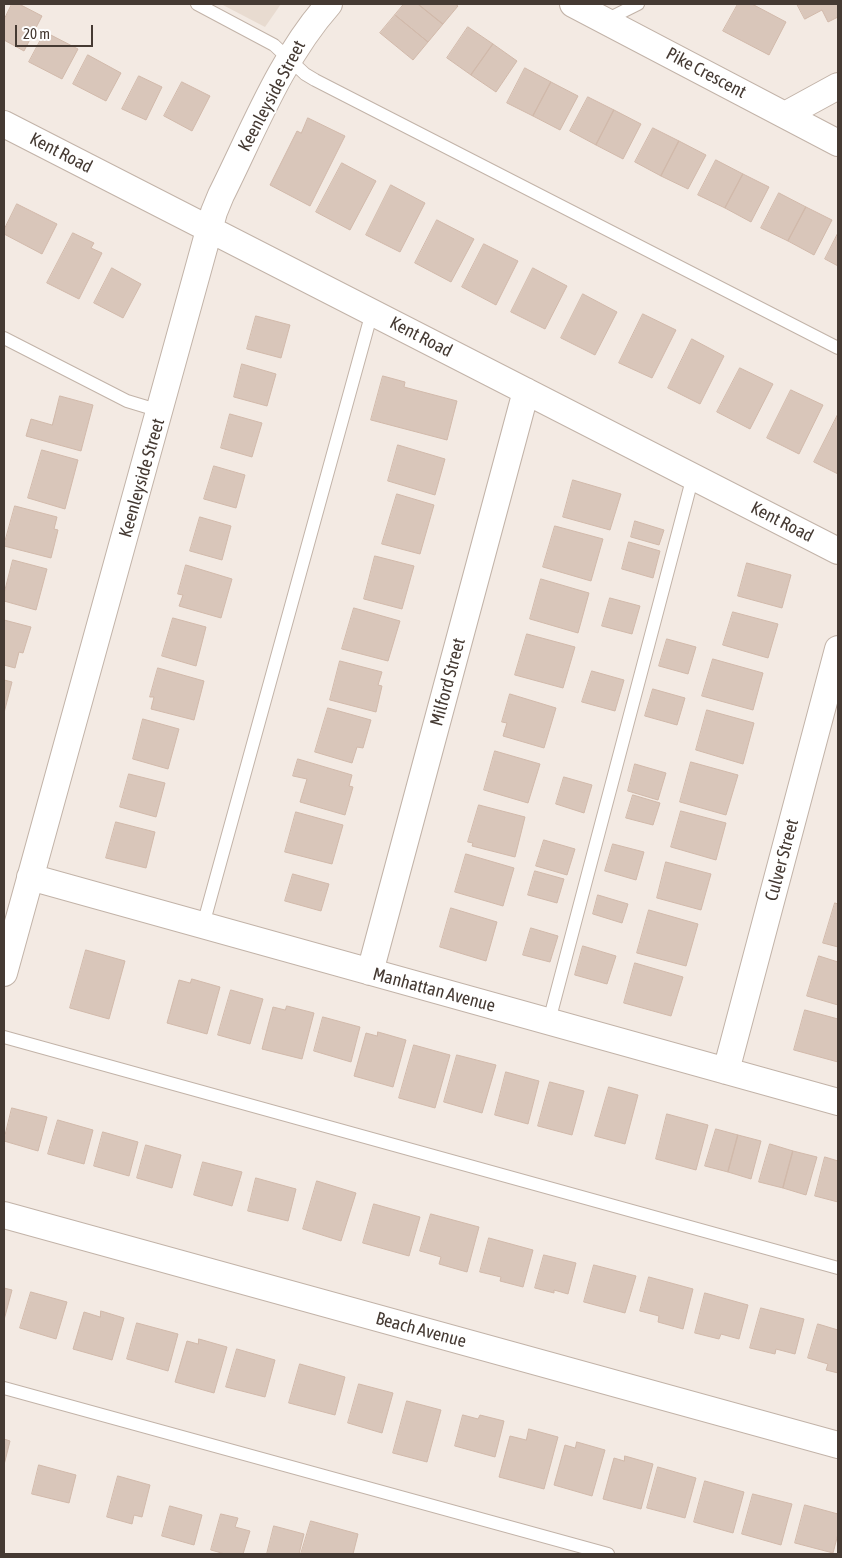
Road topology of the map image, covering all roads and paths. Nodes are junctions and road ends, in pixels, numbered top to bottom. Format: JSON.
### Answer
{"nodes":[{"id":1,"x":197,"y":4,"type":"edge"},
{"id":2,"x":329,"y":4,"type":"edge"},
{"id":3,"x":573,"y":4,"type":"edge"},
{"id":4,"x":638,"y":4,"type":"edge"},
{"id":5,"x":606,"y":20,"type":"junction"},
{"id":6,"x":290,"y":58,"type":"junction"},
{"id":7,"x":838,"y":86,"type":"edge"},
{"id":8,"x":785,"y":115,"type":"junction"},
{"id":9,"x":4,"y":124,"type":"edge"},
{"id":10,"x":838,"y":143,"type":"edge"},
{"id":11,"x":209,"y":229,"type":"junction"},
{"id":12,"x":372,"y":312,"type":"junction"},
{"id":13,"x":4,"y":338,"type":"edge"},
{"id":14,"x":838,"y":348,"type":"edge"},
{"id":15,"x":526,"y":391,"type":"junction"},
{"id":16,"x":160,"y":412,"type":"junction"},
{"id":17,"x":693,"y":476,"type":"junction"},
{"id":18,"x":838,"y":551,"type":"edge"},
{"id":19,"x":838,"y":649,"type":"edge"},
{"id":20,"x":30,"y":877,"type":"junction"},
{"id":21,"x":203,"y":926,"type":"junction"},
{"id":22,"x":370,"y":972,"type":"junction"},
{"id":23,"x":4,"y":973,"type":"edge"},
{"id":24,"x":549,"y":1021,"type":"junction"},
{"id":25,"x":4,"y":1036,"type":"edge"},
{"id":26,"x":726,"y":1071,"type":"junction"},
{"id":27,"x":838,"y":1102,"type":"edge"},
{"id":28,"x":4,"y":1215,"type":"edge"},
{"id":29,"x":838,"y":1268,"type":"edge"},
{"id":30,"x":4,"y":1388,"type":"edge"},
{"id":31,"x":838,"y":1445,"type":"edge"},
{"id":32,"x":608,"y":1554,"type":"edge"}],
"edges":[{"from":1,"to":6,"type":"lane"},
{"from":2,"to":6,"type":"street","name":"Keenleyside Street"},
{"from":3,"to":5,"type":"street","name":"Pike Crescent"},
{"from":4,"to":5,"type":"lane"},
{"from":5,"to":8,"type":"street","name":"Pike Crescent"},
{"from":6,"to":11,"type":"street","name":"Keenleyside Street"},
{"from":6,"to":14,"type":"lane"},
{"from":7,"to":8,"type":"street"},
{"from":8,"to":10,"type":"street","name":"Pike Crescent"},
{"from":9,"to":11,"type":"street","name":"Kent Road"},
{"from":11,"to":12,"type":"street","name":"Kent Road"},
{"from":11,"to":16,"type":"street","name":"Keenleyside Street"},
{"from":12,"to":15,"type":"street","name":"Kent Road"},
{"from":12,"to":21,"type":"lane"},
{"from":13,"to":16,"type":"lane"},
{"from":15,"to":17,"type":"street","name":"Kent Road"},
{"from":15,"to":22,"type":"street","name":"Milford Street"},
{"from":16,"to":20,"type":"street","name":"Keenleyside Street"},
{"from":17,"to":18,"type":"street","name":"Kent Road"},
{"from":17,"to":24,"type":"lane"},
{"from":19,"to":26,"type":"street","name":"Culver Street"},
{"from":20,"to":21,"type":"street","name":"Manhattan Avenue"},
{"from":20,"to":23,"type":"street","name":"Keenleyside Street"},
{"from":21,"to":22,"type":"street","name":"Manhattan Avenue"},
{"from":22,"to":24,"type":"street","name":"Manhattan Avenue"},
{"from":24,"to":26,"type":"street","name":"Manhattan Avenue"},
{"from":25,"to":29,"type":"lane"},
{"from":26,"to":27,"type":"street","name":"Manhattan Avenue"},
{"from":28,"to":31,"type":"street","name":"Beach Avenue"},
{"from":30,"to":32,"type":"lane"}]}
